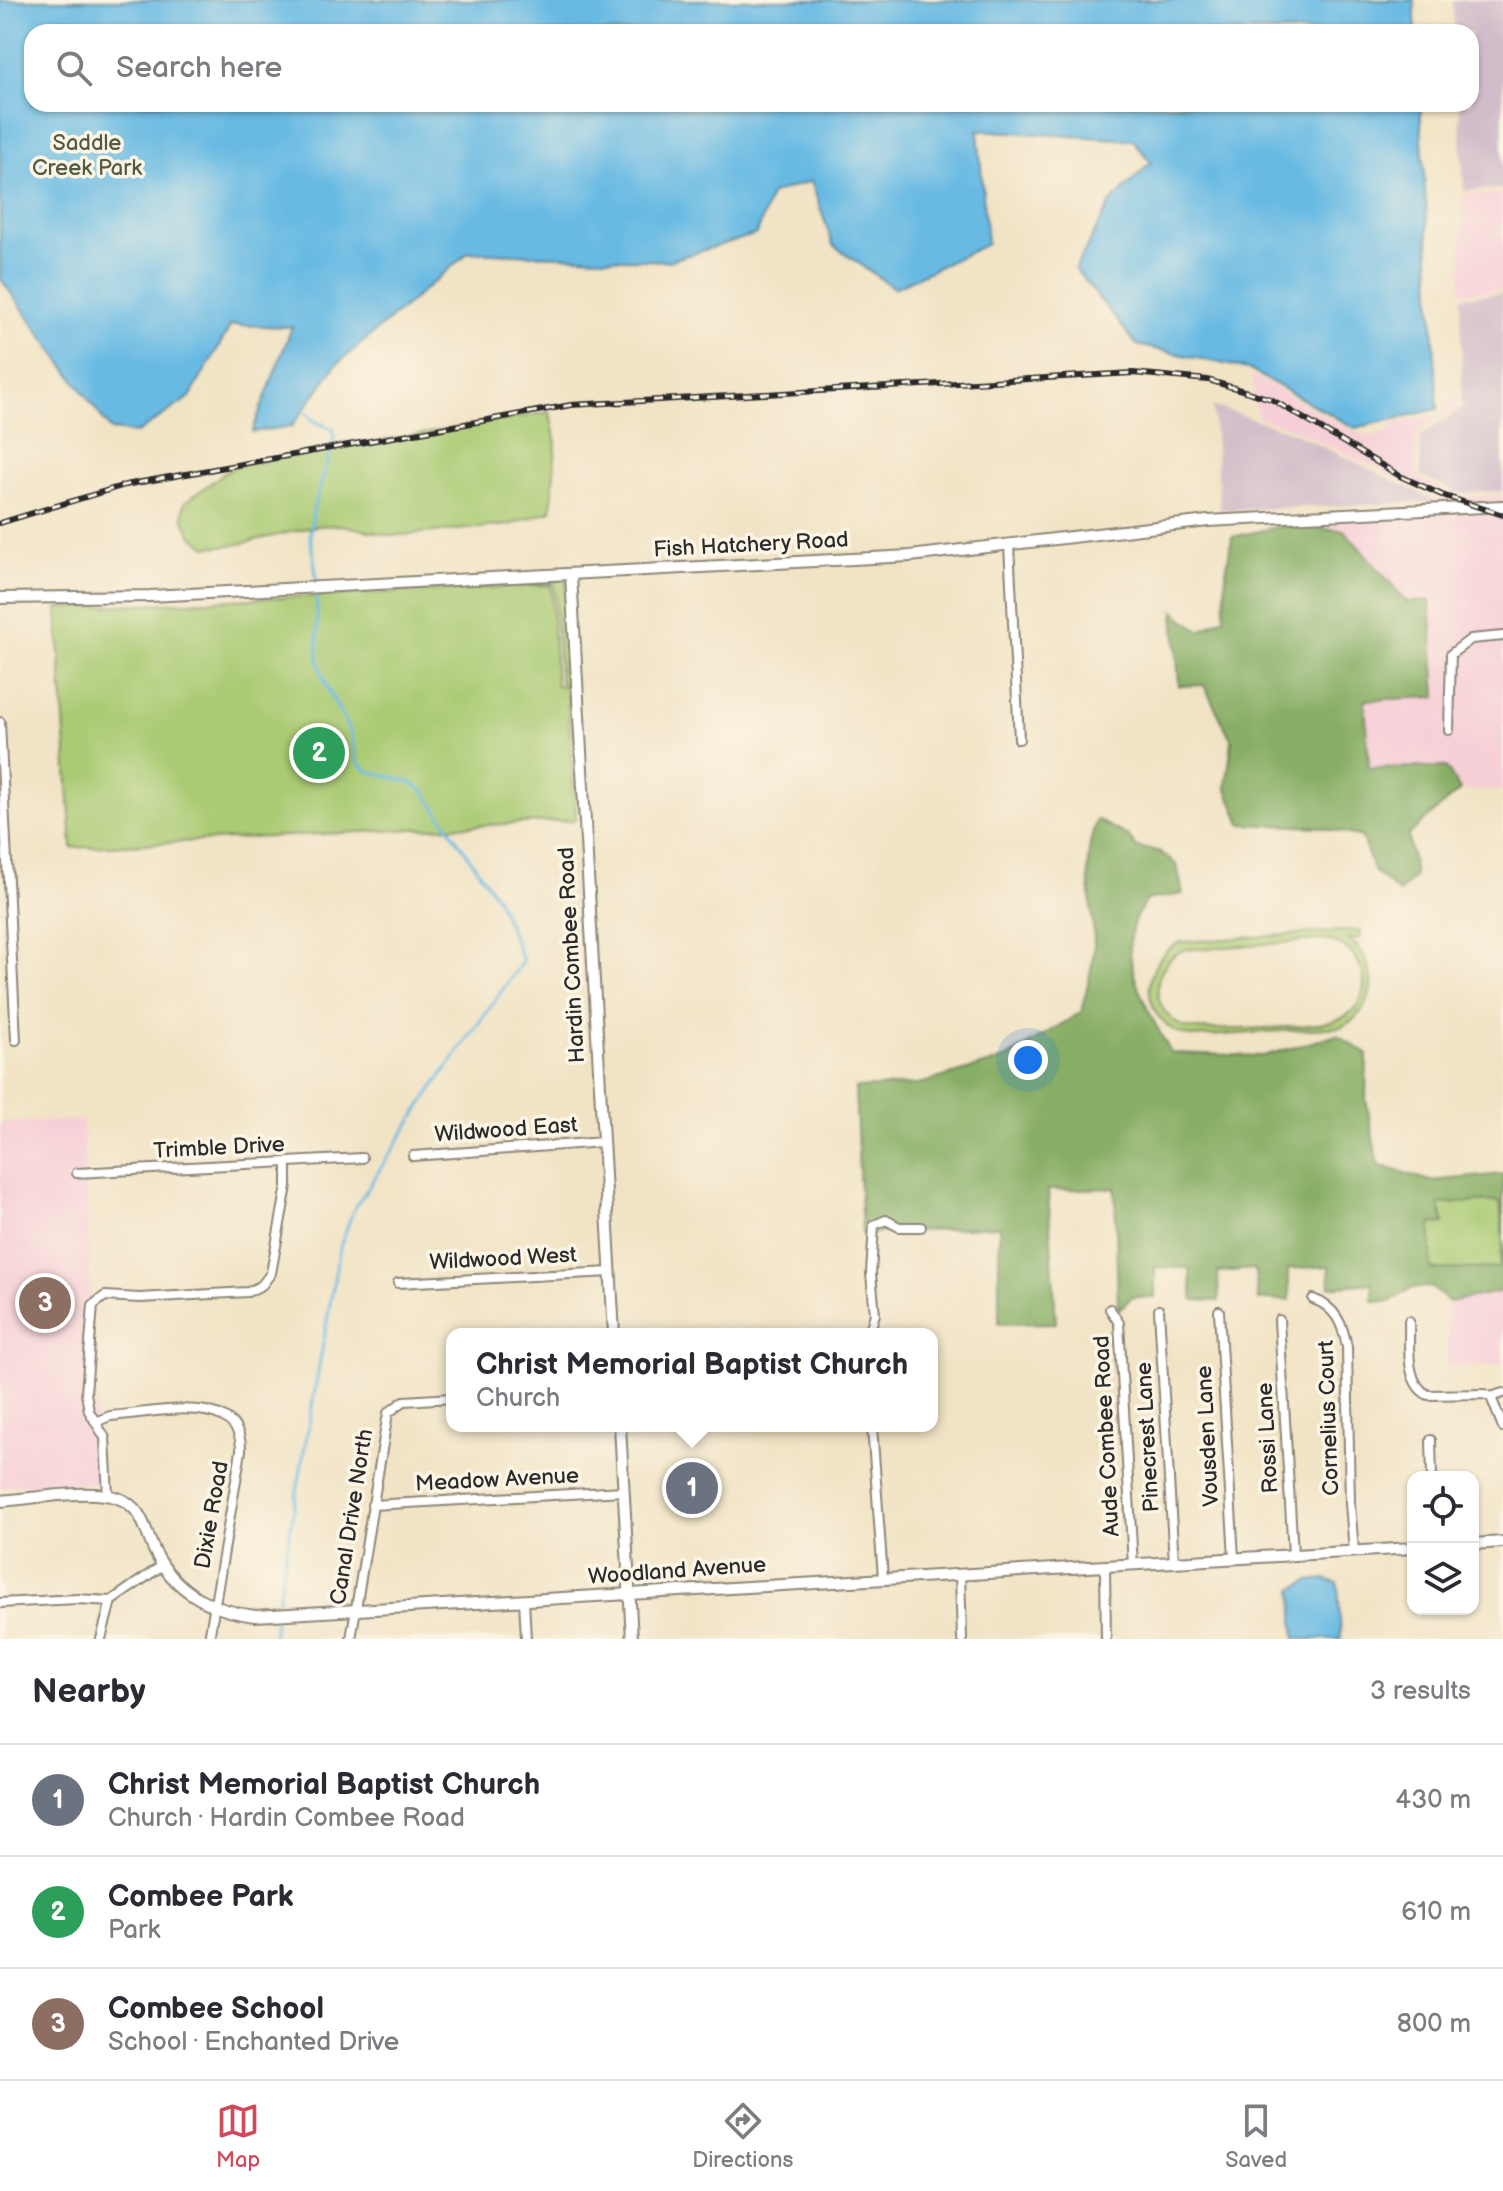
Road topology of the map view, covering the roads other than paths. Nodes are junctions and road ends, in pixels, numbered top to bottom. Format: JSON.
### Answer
{"nodes":[{"id":1,"x":1503,"y":506,"type":"edge"},
{"id":2,"x":1009,"y":545,"type":"junction"},
{"id":3,"x":571,"y":575,"type":"junction"},
{"id":4,"x":0,"y":598,"type":"edge"},
{"id":5,"x":1503,"y":636,"type":"edge"},
{"id":6,"x":0,"y":722,"type":"edge"},
{"id":7,"x":1449,"y":730,"type":"dead end"},
{"id":8,"x":1019,"y":739,"type":"dead end"},
{"id":9,"x":16,"y":1040,"type":"dead end"},
{"id":10,"x":603,"y":1142,"type":"junction"},
{"id":11,"x":413,"y":1156,"type":"dead end"},
{"id":12,"x":362,"y":1158,"type":"dead end"},
{"id":13,"x":287,"y":1163,"type":"junction"},
{"id":14,"x":77,"y":1173,"type":"dead end"},
{"id":15,"x":921,"y":1227,"type":"dead end"},
{"id":16,"x":611,"y":1272,"type":"junction"},
{"id":17,"x":398,"y":1283,"type":"dead end"},
{"id":18,"x":1313,"y":1299,"type":"dead end"},
{"id":19,"x":1110,"y":1309,"type":"dead end"},
{"id":20,"x":1159,"y":1310,"type":"dead end"},
{"id":21,"x":1219,"y":1311,"type":"dead end"},
{"id":22,"x":1279,"y":1320,"type":"dead end"},
{"id":23,"x":1409,"y":1321,"type":"dead end"},
{"id":24,"x":614,"y":1328,"type":"edge"},
{"id":25,"x":871,"y":1328,"type":"edge"},
{"id":26,"x":1503,"y":1393,"type":"edge"},
{"id":27,"x":1491,"y":1397,"type":"junction"},
{"id":28,"x":446,"y":1399,"type":"edge"},
{"id":29,"x":98,"y":1421,"type":"junction"},
{"id":30,"x":1503,"y":1427,"type":"edge"},
{"id":31,"x":620,"y":1432,"type":"edge"},
{"id":32,"x":872,"y":1432,"type":"edge"},
{"id":33,"x":1431,"y":1440,"type":"dead end"},
{"id":34,"x":1432,"y":1471,"type":"edge"},
{"id":35,"x":624,"y":1491,"type":"junction"},
{"id":36,"x":108,"y":1495,"type":"junction"},
{"id":37,"x":0,"y":1501,"type":"edge"},
{"id":38,"x":372,"y":1505,"type":"junction"},
{"id":39,"x":1503,"y":1542,"type":"edge"},
{"id":40,"x":1479,"y":1544,"type":"edge"},
{"id":41,"x":1407,"y":1548,"type":"edge"},
{"id":42,"x":1354,"y":1551,"type":"junction"},
{"id":43,"x":1293,"y":1554,"type":"junction"},
{"id":44,"x":1234,"y":1558,"type":"junction"},
{"id":45,"x":1174,"y":1563,"type":"junction"},
{"id":46,"x":163,"y":1565,"type":"junction"},
{"id":47,"x":1133,"y":1565,"type":"junction"},
{"id":48,"x":1105,"y":1567,"type":"junction"},
{"id":49,"x":960,"y":1574,"type":"junction"},
{"id":50,"x":883,"y":1578,"type":"junction"},
{"id":51,"x":630,"y":1594,"type":"junction"},
{"id":52,"x":524,"y":1600,"type":"junction"},
{"id":53,"x":111,"y":1601,"type":"junction"},
{"id":54,"x":0,"y":1603,"type":"edge"},
{"id":55,"x":214,"y":1608,"type":"junction"},
{"id":56,"x":355,"y":1610,"type":"junction"},
{"id":57,"x":101,"y":1639,"type":"edge"},
{"id":58,"x":209,"y":1639,"type":"edge"},
{"id":59,"x":351,"y":1639,"type":"edge"},
{"id":60,"x":526,"y":1639,"type":"edge"},
{"id":61,"x":632,"y":1639,"type":"edge"},
{"id":62,"x":962,"y":1639,"type":"edge"},
{"id":63,"x":1106,"y":1639,"type":"edge"}],
"edges":[{"from":1,"to":2,"type":"street","name":"Fish Hatchery Road"},
{"from":2,"to":3,"type":"street","name":"Fish Hatchery Road"},
{"from":2,"to":8,"type":"street"},
{"from":3,"to":4,"type":"street","name":"Fish Hatchery Road"},
{"from":3,"to":10,"type":"street","name":"Hardin Combee Road"},
{"from":5,"to":7,"type":"street"},
{"from":6,"to":9,"type":"street"},
{"from":10,"to":11,"type":"street","name":"Wildwood East"},
{"from":10,"to":16,"type":"street","name":"Hardin Combee Road"},
{"from":12,"to":13,"type":"street","name":"Trimble Drive"},
{"from":13,"to":14,"type":"street","name":"Trimble Drive"},
{"from":13,"to":29,"type":"street"},
{"from":15,"to":25,"type":"street"},
{"from":16,"to":17,"type":"street","name":"Wildwood West"},
{"from":16,"to":24,"type":"street","name":"Hardin Combee Road"},
{"from":18,"to":42,"type":"street","name":"Cornelius Court"},
{"from":19,"to":47,"type":"street","name":"Aude Combee Road"},
{"from":20,"to":45,"type":"street","name":"Pinecrest Lane"},
{"from":21,"to":44,"type":"street","name":"Vousden Lane"},
{"from":22,"to":43,"type":"street","name":"Rossi Lane"},
{"from":23,"to":27,"type":"street"},
{"from":26,"to":27,"type":"street"},
{"from":27,"to":30,"type":"street"},
{"from":28,"to":38,"type":"street","name":"Canal Drive North"},
{"from":29,"to":36,"type":"street"},
{"from":29,"to":55,"type":"street","name":"Dixie Road"},
{"from":31,"to":35,"type":"street"},
{"from":32,"to":50,"type":"street"},
{"from":33,"to":34,"type":"street"},
{"from":35,"to":38,"type":"street","name":"Meadow Avenue"},
{"from":35,"to":51,"type":"street"},
{"from":36,"to":37,"type":"street"},
{"from":36,"to":46,"type":"street","name":"Woodland Avenue"},
{"from":38,"to":56,"type":"street","name":"Canal Drive North"},
{"from":39,"to":40,"type":"street"},
{"from":41,"to":42,"type":"street","name":"Woodland Avenue"},
{"from":42,"to":43,"type":"street","name":"Woodland Avenue"},
{"from":43,"to":44,"type":"street","name":"Woodland Avenue"},
{"from":44,"to":45,"type":"street","name":"Woodland Avenue"},
{"from":45,"to":47,"type":"street","name":"Woodland Avenue"},
{"from":46,"to":53,"type":"street"},
{"from":46,"to":55,"type":"street","name":"Woodland Avenue"},
{"from":47,"to":48,"type":"street","name":"Woodland Avenue"},
{"from":48,"to":49,"type":"street","name":"Woodland Avenue"},
{"from":48,"to":63,"type":"street"},
{"from":49,"to":50,"type":"street","name":"Woodland Avenue"},
{"from":49,"to":62,"type":"street"},
{"from":50,"to":51,"type":"street","name":"Woodland Avenue"},
{"from":51,"to":52,"type":"street","name":"Woodland Avenue"},
{"from":51,"to":61,"type":"street"},
{"from":52,"to":56,"type":"street","name":"Woodland Avenue"},
{"from":52,"to":60,"type":"street"},
{"from":53,"to":54,"type":"street"},
{"from":53,"to":57,"type":"street"},
{"from":55,"to":56,"type":"street","name":"Woodland Avenue"},
{"from":55,"to":58,"type":"street","name":"Dixie Road"},
{"from":56,"to":59,"type":"street","name":"Canal Drive North"}]}
